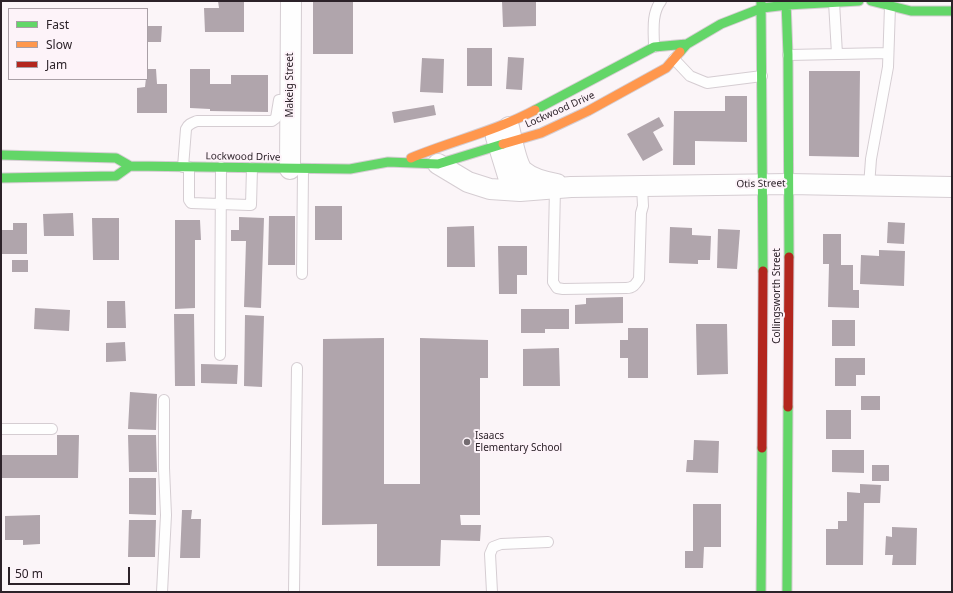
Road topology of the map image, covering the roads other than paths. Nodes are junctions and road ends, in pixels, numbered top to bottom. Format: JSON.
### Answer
{"nodes":[{"id":1,"x":291,"y":1,"type":"edge"},
{"id":2,"x":661,"y":1,"type":"edge"},
{"id":3,"x":859,"y":1,"type":"edge"},
{"id":4,"x":871,"y":1,"type":"edge"},
{"id":5,"x":834,"y":2,"type":"junction"},
{"id":6,"x":786,"y":3,"type":"edge"},
{"id":7,"x":761,"y":5,"type":"edge"},
{"id":8,"x":890,"y":6,"type":"junction"},
{"id":9,"x":952,"y":11,"type":"edge"},
{"id":10,"x":687,"y":44,"type":"junction"},
{"id":11,"x":654,"y":47,"type":"junction"},
{"id":12,"x":888,"y":52,"type":"junction"},
{"id":13,"x":837,"y":54,"type":"junction"},
{"id":14,"x":788,"y":55,"type":"junction"},
{"id":15,"x":674,"y":59,"type":"junction"},
{"id":16,"x":762,"y":76,"type":"junction"},
{"id":17,"x":290,"y":99,"type":"junction"},
{"id":18,"x":503,"y":134,"type":"junction"},
{"id":19,"x":1,"y":155,"type":"edge"},
{"id":20,"x":402,"y":162,"type":"junction"},
{"id":21,"x":438,"y":164,"type":"junction"},
{"id":22,"x":130,"y":166,"type":"junction"},
{"id":23,"x":186,"y":167,"type":"junction"},
{"id":24,"x":221,"y":167,"type":"junction"},
{"id":25,"x":252,"y":168,"type":"junction"},
{"id":26,"x":296,"y":169,"type":"junction"},
{"id":27,"x":1,"y":178,"type":"edge"},
{"id":28,"x":789,"y":184,"type":"junction"},
{"id":29,"x":762,"y":185,"type":"junction"},
{"id":30,"x":642,"y":186,"type":"junction"},
{"id":31,"x":869,"y":186,"type":"junction"},
{"id":32,"x":563,"y":187,"type":"junction"},
{"id":33,"x":952,"y":187,"type":"edge"},
{"id":34,"x":520,"y":191,"type":"junction"},
{"id":35,"x":221,"y":204,"type":"junction"},
{"id":36,"x":302,"y":274,"type":"dead end"},
{"id":37,"x":220,"y":355,"type":"dead end"},
{"id":38,"x":297,"y":368,"type":"dead end"},
{"id":39,"x":164,"y":400,"type":"dead end"},
{"id":40,"x":1,"y":429,"type":"edge"},
{"id":41,"x":52,"y":429,"type":"dead end"},
{"id":42,"x":548,"y":542,"type":"dead end"},
{"id":43,"x":162,"y":592,"type":"edge"},
{"id":44,"x":294,"y":592,"type":"edge"},
{"id":45,"x":492,"y":592,"type":"edge"},
{"id":46,"x":761,"y":592,"type":"edge"},
{"id":47,"x":787,"y":592,"type":"edge"}],
"edges":[{"from":1,"to":17,"type":"street","name":"Makeig Street"},
{"from":2,"to":11,"type":"lane"},
{"from":3,"to":5,"type":"main road","name":"Lockwood Drive"},
{"from":4,"to":8,"type":"main road"},
{"from":5,"to":6,"type":"main road","name":"Lockwood Drive"},
{"from":5,"to":13,"type":"lane"},
{"from":6,"to":7,"type":"main road","name":"Lockwood Drive"},
{"from":6,"to":14,"type":"main road","name":"Collingsworth Street"},
{"from":7,"to":10,"type":"main road","name":"Lockwood Drive"},
{"from":7,"to":16,"type":"main road","name":"Collingsworth Street"},
{"from":8,"to":9,"type":"main road"},
{"from":8,"to":12,"type":"lane"},
{"from":10,"to":11,"type":"main road","name":"Lockwood Drive"},
{"from":10,"to":15,"type":"main road","name":"Lockwood Drive"},
{"from":11,"to":18,"type":"main road","name":"Lockwood Drive"},
{"from":12,"to":13,"type":"lane"},
{"from":12,"to":31,"type":"lane"},
{"from":13,"to":14,"type":"lane"},
{"from":14,"to":28,"type":"main road","name":"Collingsworth Street"},
{"from":15,"to":16,"type":"lane"},
{"from":15,"to":18,"type":"main road","name":"Lockwood Drive"},
{"from":16,"to":29,"type":"main road","name":"Collingsworth Street"},
{"from":17,"to":23,"type":"lane"},
{"from":17,"to":26,"type":"street","name":"Makeig Street"},
{"from":18,"to":20,"type":"main road","name":"Lockwood Drive"},
{"from":18,"to":21,"type":"main road","name":"Lockwood Drive"},
{"from":18,"to":32,"type":"street","name":"Otis Street"},
{"from":18,"to":34,"type":"street"},
{"from":19,"to":22,"type":"main road","name":"Lockwood Drive"},
{"from":20,"to":21,"type":"main road","name":"Lockwood Drive"},
{"from":20,"to":26,"type":"main road","name":"Lockwood Drive"},
{"from":21,"to":34,"type":"street","name":"Otis Street"},
{"from":22,"to":23,"type":"main road","name":"Lockwood Drive"},
{"from":22,"to":27,"type":"main road"},
{"from":23,"to":24,"type":"main road","name":"Lockwood Drive"},
{"from":23,"to":35,"type":"lane"},
{"from":24,"to":25,"type":"main road","name":"Lockwood Drive"},
{"from":24,"to":35,"type":"lane"},
{"from":25,"to":26,"type":"main road","name":"Lockwood Drive"},
{"from":25,"to":35,"type":"lane"},
{"from":26,"to":36,"type":"lane"},
{"from":28,"to":29,"type":"street","name":"Otis Street"},
{"from":28,"to":31,"type":"street","name":"Otis Street"},
{"from":28,"to":47,"type":"main road","name":"Collingsworth Street"},
{"from":29,"to":30,"type":"street","name":"Otis Street"},
{"from":29,"to":46,"type":"main road","name":"Collingsworth Street"},
{"from":30,"to":32,"type":"street","name":"Otis Street"},
{"from":30,"to":32,"type":"lane"},
{"from":31,"to":33,"type":"street","name":"Otis Street"},
{"from":32,"to":34,"type":"street","name":"Otis Street"},
{"from":35,"to":37,"type":"lane"},
{"from":38,"to":44,"type":"lane"},
{"from":39,"to":43,"type":"lane"},
{"from":40,"to":41,"type":"lane"},
{"from":42,"to":45,"type":"lane"}]}
